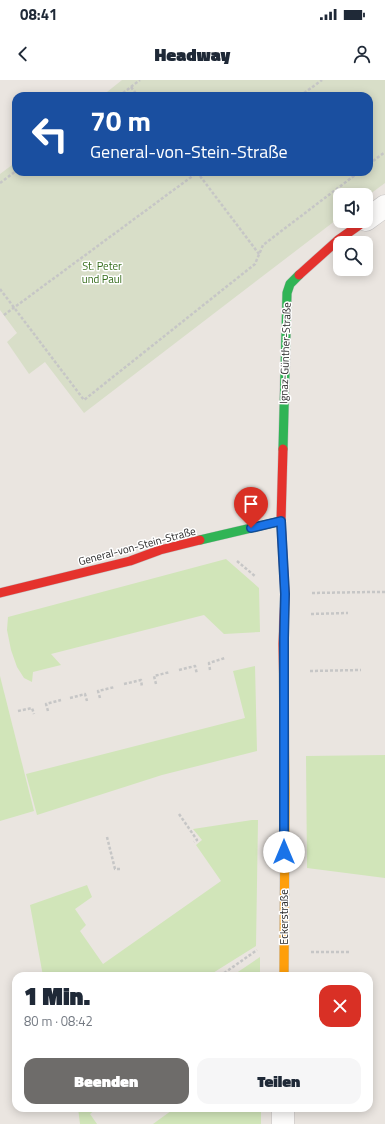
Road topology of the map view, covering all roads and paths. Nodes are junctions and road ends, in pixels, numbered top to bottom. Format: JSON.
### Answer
{"nodes":[{"id":1,"x":140,"y":80,"type":"edge"},
{"id":2,"x":322,"y":80,"type":"edge"},
{"id":3,"x":131,"y":87,"type":"junction"},
{"id":4,"x":124,"y":92,"type":"edge"},
{"id":5,"x":135,"y":92,"type":"edge"},
{"id":6,"x":306,"y":92,"type":"edge"},
{"id":7,"x":385,"y":152,"type":"edge"},
{"id":8,"x":373,"y":161,"type":"edge"},
{"id":9,"x":12,"y":174,"type":"edge"},
{"id":10,"x":192,"y":176,"type":"edge"},
{"id":11,"x":200,"y":176,"type":"edge"},
{"id":12,"x":354,"y":176,"type":"edge"},
{"id":13,"x":0,"y":182,"type":"edge"},
{"id":14,"x":385,"y":206,"type":"edge"},
{"id":15,"x":373,"y":215,"type":"edge"},
{"id":16,"x":355,"y":228,"type":"edge"},
{"id":17,"x":259,"y":254,"type":"junction"},
{"id":18,"x":0,"y":289,"type":"edge"},
{"id":19,"x":14,"y":308,"type":"junction"},
{"id":20,"x":4,"y":315,"type":"dead end"},
{"id":21,"x":281,"y":521,"type":"junction"},
{"id":22,"x":234,"y":558,"type":"dead end"},
{"id":23,"x":257,"y":578,"type":"dead end"},
{"id":24,"x":385,"y":592,"type":"edge"},
{"id":25,"x":0,"y":593,"type":"edge"},
{"id":26,"x":306,"y":594,"type":"dead end"},
{"id":27,"x":348,"y":613,"type":"dead end"},
{"id":28,"x":310,"y":614,"type":"dead end"},
{"id":29,"x":225,"y":658,"type":"dead end"},
{"id":30,"x":179,"y":670,"type":"dead end"},
{"id":31,"x":210,"y":670,"type":"dead end"},
{"id":32,"x":310,"y":670,"type":"dead end"},
{"id":33,"x":361,"y":670,"type":"dead end"},
{"id":34,"x":170,"y":672,"type":"dead end"},
{"id":35,"x":197,"y":674,"type":"dead end"},
{"id":36,"x":124,"y":684,"type":"dead end"},
{"id":37,"x":156,"y":684,"type":"dead end"},
{"id":38,"x":115,"y":686,"type":"dead end"},
{"id":39,"x":142,"y":687,"type":"dead end"},
{"id":40,"x":70,"y":698,"type":"dead end"},
{"id":41,"x":100,"y":698,"type":"dead end"},
{"id":42,"x":61,"y":700,"type":"dead end"},
{"id":43,"x":87,"y":701,"type":"dead end"},
{"id":44,"x":18,"y":711,"type":"dead end"},
{"id":45,"x":48,"y":711,"type":"dead end"},
{"id":46,"x":34,"y":714,"type":"dead end"},
{"id":47,"x":179,"y":814,"type":"dead end"},
{"id":48,"x":107,"y":837,"type":"dead end"},
{"id":49,"x":194,"y":842,"type":"dead end"},
{"id":50,"x":122,"y":869,"type":"dead end"},
{"id":51,"x":262,"y":947,"type":"dead end"},
{"id":52,"x":304,"y":952,"type":"dead end"},
{"id":53,"x":350,"y":952,"type":"dead end"},
{"id":54,"x":226,"y":972,"type":"edge"},
{"id":55,"x":284,"y":972,"type":"edge"},
{"id":56,"x":283,"y":1112,"type":"edge"},
{"id":57,"x":283,"y":1124,"type":"edge"}],
"edges":[{"from":1,"to":3,"type":"path"},
{"from":2,"to":6,"type":"path"},
{"from":3,"to":4,"type":"path"},
{"from":3,"to":5,"type":"path"},
{"from":7,"to":8,"type":"path"},
{"from":9,"to":13,"type":"path"},
{"from":10,"to":19,"type":"path"},
{"from":11,"to":17,"type":"path"},
{"from":12,"to":17,"type":"path"},
{"from":14,"to":15,"type":"street","name":"Ignaz-Günther-Straße"},
{"from":16,"to":21,"type":"street","name":"Ignaz-Günther-Straße"},
{"from":17,"to":19,"type":"path"},
{"from":18,"to":19,"type":"path"},
{"from":19,"to":20,"type":"path"},
{"from":21,"to":25,"type":"street","name":"General-von-Stein-Straße"},
{"from":21,"to":55,"type":"street","name":"Eckerstraße"},
{"from":22,"to":23,"type":"path"},
{"from":24,"to":26,"type":"path"},
{"from":27,"to":28,"type":"path"},
{"from":29,"to":31,"type":"path"},
{"from":30,"to":35,"type":"path"},
{"from":32,"to":33,"type":"path"},
{"from":34,"to":37,"type":"path"},
{"from":36,"to":39,"type":"path"},
{"from":38,"to":41,"type":"path"},
{"from":40,"to":43,"type":"path"},
{"from":42,"to":45,"type":"path"},
{"from":44,"to":46,"type":"path"},
{"from":47,"to":49,"type":"path"},
{"from":48,"to":50,"type":"path"},
{"from":51,"to":54,"type":"path"},
{"from":52,"to":53,"type":"path"},
{"from":56,"to":57,"type":"street"}]}
